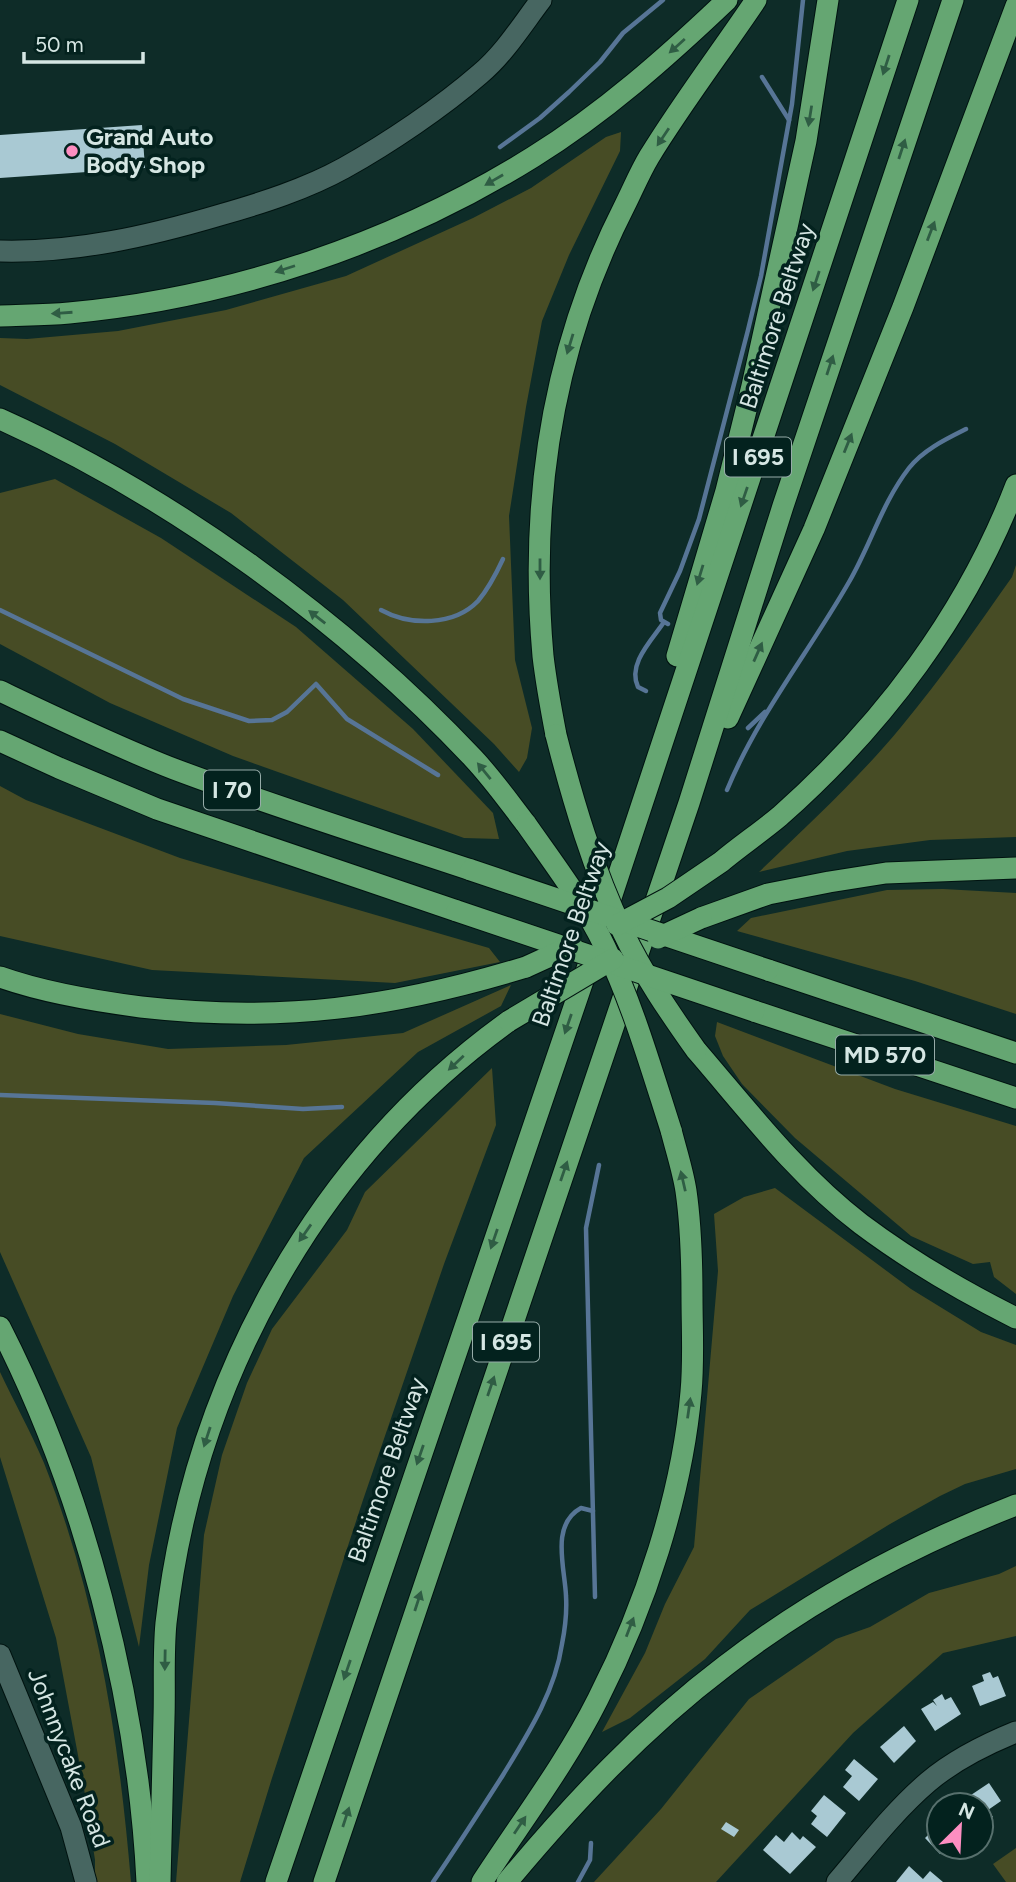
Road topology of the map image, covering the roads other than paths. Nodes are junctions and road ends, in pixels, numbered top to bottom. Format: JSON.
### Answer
{"nodes":[{"id":1,"x":541,"y":0,"type":"edge"},
{"id":2,"x":727,"y":0,"type":"edge"},
{"id":3,"x":756,"y":0,"type":"edge"},
{"id":4,"x":828,"y":0,"type":"edge"},
{"id":5,"x":908,"y":0,"type":"edge"},
{"id":6,"x":953,"y":0,"type":"edge"},
{"id":7,"x":1016,"y":6,"type":"edge"},
{"id":8,"x":0,"y":251,"type":"edge"},
{"id":9,"x":0,"y":316,"type":"edge"},
{"id":10,"x":0,"y":419,"type":"edge"},
{"id":11,"x":1016,"y":485,"type":"edge"},
{"id":12,"x":0,"y":691,"type":"edge"},
{"id":13,"x":0,"y":741,"type":"edge"},
{"id":14,"x":689,"y":803,"type":"junction"},
{"id":15,"x":1016,"y":868,"type":"edge"},
{"id":16,"x":606,"y":913,"type":"junction"},
{"id":17,"x":768,"y":970,"type":"joint"},
{"id":18,"x":0,"y":977,"type":"edge"},
{"id":19,"x":754,"y":1011,"type":"joint"},
{"id":20,"x":1016,"y":1053,"type":"edge"},
{"id":21,"x":1016,"y":1098,"type":"edge"},
{"id":22,"x":1016,"y":1318,"type":"edge"},
{"id":23,"x":0,"y":1327,"type":"edge"},
{"id":24,"x":1016,"y":1505,"type":"edge"},
{"id":25,"x":0,"y":1655,"type":"edge"},
{"id":26,"x":1016,"y":1732,"type":"edge"},
{"id":27,"x":86,"y":1882,"type":"edge"},
{"id":28,"x":147,"y":1882,"type":"edge"},
{"id":29,"x":160,"y":1882,"type":"edge"},
{"id":30,"x":276,"y":1882,"type":"edge"},
{"id":31,"x":324,"y":1882,"type":"edge"},
{"id":32,"x":482,"y":1882,"type":"edge"},
{"id":33,"x":507,"y":1882,"type":"edge"},
{"id":34,"x":837,"y":1882,"type":"edge"}],
"edges":[{"from":1,"to":8,"type":"street"},
{"from":2,"to":9,"type":"highway","one_way":true},
{"from":3,"to":22,"type":"highway","one_way":true,"bridge":true},
{"from":4,"to":16,"type":"highway","one_way":true},
{"from":5,"to":16,"type":"highway","name":"Baltimore Beltway","number":"I 695","one_way":true},
{"from":14,"to":6,"type":"highway","number":"I 695","one_way":true},
{"from":14,"to":7,"type":"highway","one_way":true},
{"from":32,"to":10,"type":"highway","one_way":true,"bridge":true},
{"from":11,"to":18,"type":"highway","bridge":true},
{"from":12,"to":17,"type":"highway","number":"I 70","bridge":true},
{"from":13,"to":19,"type":"highway","number":"I 70","bridge":true},
{"from":31,"to":14,"type":"highway","number":"I 695","one_way":true},
{"from":15,"to":29,"type":"highway","one_way":true,"bridge":true},
{"from":16,"to":30,"type":"highway","name":"Baltimore Beltway","number":"I 695","one_way":true},
{"from":17,"to":20,"type":"highway","number":"MD 570"},
{"from":19,"to":21,"type":"highway","number":"MD 570"},
{"from":23,"to":28,"type":"highway"},
{"from":24,"to":33,"type":"highway"},
{"from":25,"to":27,"type":"street","name":"Johnnycake Road"},
{"from":26,"to":34,"type":"street"}]}
